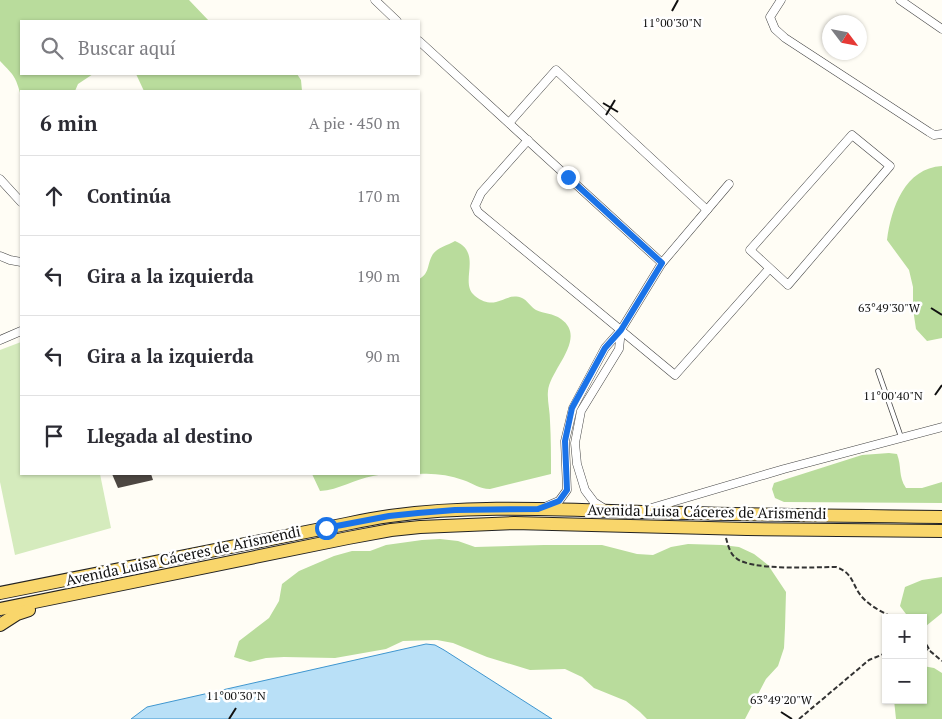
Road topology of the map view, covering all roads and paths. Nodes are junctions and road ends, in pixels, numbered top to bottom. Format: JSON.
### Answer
{"nodes":[{"id":1,"x":375,"y":0,"type":"edge"},
{"id":2,"x":781,"y":0,"type":"edge"},
{"id":3,"x":900,"y":0,"type":"edge"},
{"id":4,"x":396,"y":20,"type":"edge"},
{"id":5,"x":942,"y":29,"type":"edge"},
{"id":6,"x":420,"y":42,"type":"edge"},
{"id":7,"x":509,"y":124,"type":"junction"},
{"id":8,"x":942,"y":134,"type":"edge"},
{"id":9,"x":528,"y":140,"type":"junction"},
{"id":10,"x":0,"y":179,"type":"edge"},
{"id":11,"x":729,"y":184,"type":"dead end"},
{"id":12,"x":20,"y":201,"type":"edge"},
{"id":13,"x":707,"y":210,"type":"junction"},
{"id":14,"x":0,"y":256,"type":"edge"},
{"id":15,"x":20,"y":262,"type":"edge"},
{"id":16,"x":662,"y":263,"type":"junction"},
{"id":17,"x":770,"y":269,"type":"junction"},
{"id":18,"x":621,"y":330,"type":"junction"},
{"id":19,"x":20,"y":331,"type":"edge"},
{"id":20,"x":0,"y":340,"type":"edge"},
{"id":21,"x":599,"y":360,"type":"junction"},
{"id":22,"x":608,"y":366,"type":"junction"},
{"id":23,"x":878,"y":371,"type":"dead end"},
{"id":24,"x":573,"y":425,"type":"junction"},
{"id":25,"x":942,"y":427,"type":"edge"},
{"id":26,"x":901,"y":438,"type":"junction"},
{"id":27,"x":538,"y":509,"type":"junction"},
{"id":28,"x":609,"y":511,"type":"junction"},
{"id":29,"x":639,"y":512,"type":"junction"},
{"id":30,"x":942,"y":517,"type":"edge"},
{"id":31,"x":722,"y":528,"type":"junction"},
{"id":32,"x":942,"y":531,"type":"edge"},
{"id":33,"x":90,"y":591,"type":"junction"},
{"id":34,"x":0,"y":593,"type":"edge"},
{"id":35,"x":0,"y":609,"type":"edge"},
{"id":36,"x":887,"y":614,"type":"edge"},
{"id":37,"x":0,"y":624,"type":"edge"},
{"id":38,"x":927,"y":645,"type":"edge"},
{"id":39,"x":927,"y":650,"type":"edge"},
{"id":40,"x":930,"y":651,"type":"junction"},
{"id":41,"x":882,"y":655,"type":"edge"},
{"id":42,"x":942,"y":661,"type":"edge"},
{"id":43,"x":799,"y":719,"type":"edge"}],
"edges":[{"from":1,"to":4,"type":"street"},
{"from":2,"to":8,"type":"street"},
{"from":3,"to":5,"type":"street"},
{"from":6,"to":7,"type":"street"},
{"from":7,"to":9,"type":"street"},
{"from":7,"to":13,"type":"street"},
{"from":9,"to":16,"type":"street"},
{"from":9,"to":18,"type":"street"},
{"from":10,"to":12,"type":"street"},
{"from":11,"to":13,"type":"street"},
{"from":13,"to":16,"type":"street"},
{"from":14,"to":15,"type":"street"},
{"from":16,"to":18,"type":"street"},
{"from":17,"to":17,"type":"street"},
{"from":17,"to":18,"type":"street"},
{"from":18,"to":21,"type":"street"},
{"from":18,"to":22,"type":"street"},
{"from":19,"to":20,"type":"street"},
{"from":21,"to":22,"type":"street"},
{"from":21,"to":24,"type":"street"},
{"from":22,"to":24,"type":"street"},
{"from":23,"to":26,"type":"lane"},
{"from":24,"to":27,"type":"street"},
{"from":24,"to":28,"type":"street"},
{"from":25,"to":26,"type":"street"},
{"from":26,"to":29,"type":"street"},
{"from":27,"to":28,"type":"main road","name":"Avenida Luisa Cáceres de Arismendi"},
{"from":27,"to":34,"type":"main road","name":"Avenida Luisa Cáceres de Arismendi"},
{"from":28,"to":29,"type":"main road","name":"Avenida Luisa Cáceres de Arismendi"},
{"from":29,"to":30,"type":"main road","name":"Avenida Luisa Cáceres de Arismendi"},
{"from":31,"to":32,"type":"main road","name":"Avenida Luisa Cáceres de Arismendi"},
{"from":31,"to":33,"type":"main road","name":"Avenida Luisa Cáceres de Arismendi"},
{"from":31,"to":36,"type":"path"},
{"from":33,"to":35,"type":"main road","name":"Avenida Luisa Cáceres de Arismendi"},
{"from":33,"to":37,"type":"main road"},
{"from":38,"to":40,"type":"path"},
{"from":39,"to":40,"type":"path"},
{"from":40,"to":42,"type":"path"},
{"from":41,"to":43,"type":"path"}]}
